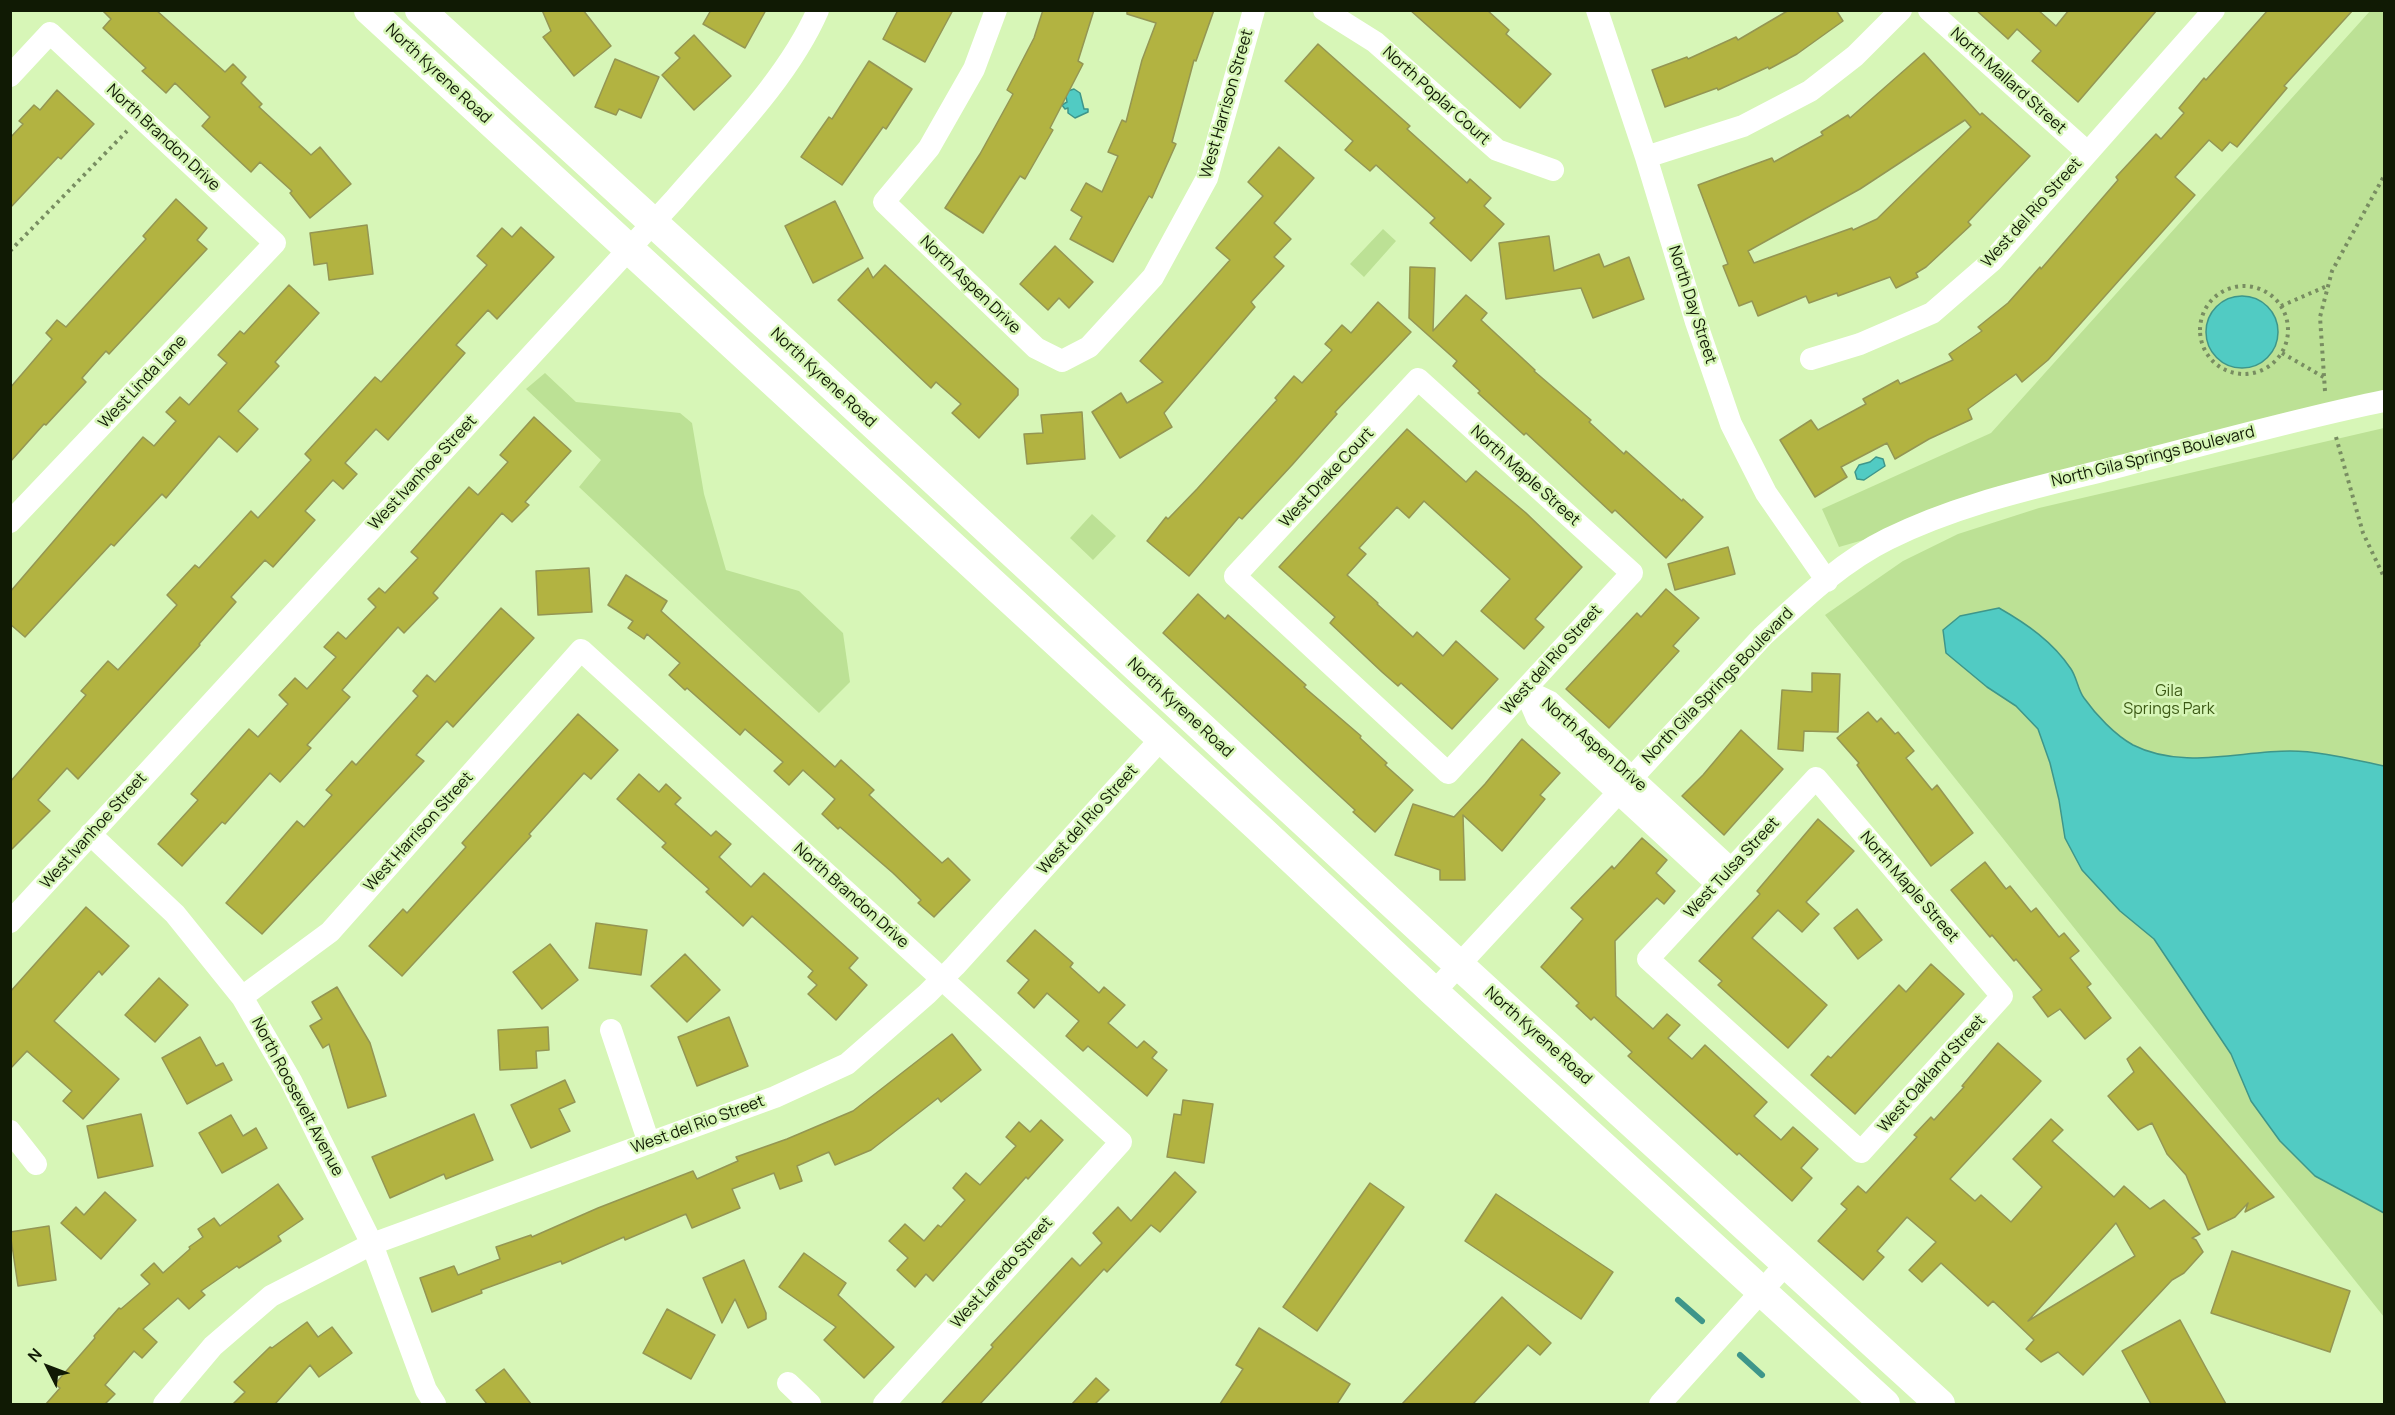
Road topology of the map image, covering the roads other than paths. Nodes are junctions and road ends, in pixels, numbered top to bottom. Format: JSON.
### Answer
{"nodes":[{"id":1,"x":369,"y":10,"type":"edge"},
{"id":2,"x":420,"y":10,"type":"edge"},
{"id":3,"x":818,"y":10,"type":"edge"},
{"id":4,"x":996,"y":10,"type":"edge"},
{"id":5,"x":1254,"y":10,"type":"edge"},
{"id":6,"x":1324,"y":10,"type":"edge"},
{"id":7,"x":1597,"y":10,"type":"edge"},
{"id":8,"x":1901,"y":10,"type":"edge"},
{"id":9,"x":1929,"y":10,"type":"edge"},
{"id":10,"x":2214,"y":10,"type":"edge"},
{"id":11,"x":10,"y":76,"type":"edge"},
{"id":12,"x":2087,"y":152,"type":"junction"},
{"id":13,"x":1646,"y":157,"type":"junction"},
{"id":14,"x":1552,"y":170,"type":"dead end"},
{"id":15,"x":653,"y":223,"type":"junction"},
{"id":16,"x":275,"y":243,"type":"joint"},
{"id":17,"x":628,"y":249,"type":"junction"},
{"id":18,"x":1811,"y":359,"type":"dead end"},
{"id":19,"x":1062,"y":361,"type":"joint"},
{"id":20,"x":1418,"y":379,"type":"joint"},
{"id":21,"x":2380,"y":402,"type":"edge"},
{"id":22,"x":10,"y":522,"type":"edge"},
{"id":23,"x":1632,"y":573,"type":"joint"},
{"id":24,"x":1827,"y":581,"type":"junction"},
{"id":25,"x":581,"y":650,"type":"joint"},
{"id":26,"x":1525,"y":690,"type":"junction"},
{"id":27,"x":1161,"y":739,"type":"junction"},
{"id":28,"x":1448,"y":773,"type":"joint"},
{"id":29,"x":1816,"y":778,"type":"joint"},
{"id":30,"x":1623,"y":785,"type":"junction"},
{"id":31,"x":90,"y":834,"type":"junction"},
{"id":32,"x":1724,"y":877,"type":"junction"},
{"id":33,"x":10,"y":922,"type":"edge"},
{"id":34,"x":1459,"y":965,"type":"junction"},
{"id":35,"x":942,"y":979,"type":"junction"},
{"id":36,"x":1434,"y":992,"type":"junction"},
{"id":37,"x":2002,"y":996,"type":"joint"},
{"id":38,"x":242,"y":997,"type":"junction"},
{"id":39,"x":610,"y":1030,"type":"dead end"},
{"id":40,"x":10,"y":1131,"type":"edge"},
{"id":41,"x":1121,"y":1142,"type":"joint"},
{"id":42,"x":649,"y":1143,"type":"junction"},
{"id":43,"x":1862,"y":1152,"type":"joint"},
{"id":44,"x":36,"y":1164,"type":"dead end"},
{"id":45,"x":372,"y":1244,"type":"junction"},
{"id":46,"x":1786,"y":1264,"type":"junction"},
{"id":47,"x":1761,"y":1292,"type":"junction"},
{"id":48,"x":788,"y":1383,"type":"dead end"},
{"id":49,"x":164,"y":1404,"type":"edge"},
{"id":50,"x":435,"y":1404,"type":"edge"},
{"id":51,"x":810,"y":1404,"type":"edge"},
{"id":52,"x":884,"y":1404,"type":"edge"},
{"id":53,"x":1660,"y":1404,"type":"edge"},
{"id":54,"x":1886,"y":1404,"type":"edge"},
{"id":55,"x":1940,"y":1404,"type":"edge"}],
"edges":[{"from":1,"to":17,"type":"main road","name":"North Kyrene Road"},
{"from":2,"to":15,"type":"main road","name":"North Kyrene Road"},
{"from":3,"to":15,"type":"street","name":"West Ivanhoe Street"},
{"from":4,"to":19,"type":"street","name":"North Aspen Drive"},
{"from":5,"to":19,"type":"street","name":"West Harrison Street"},
{"from":6,"to":14,"type":"street","name":"North Poplar Court"},
{"from":7,"to":13,"type":"street","name":"North Day Street"},
{"from":8,"to":13,"type":"street"},
{"from":9,"to":12,"type":"street","name":"North Mallard Street"},
{"from":10,"to":12,"type":"street","name":"West del Rio Street"},
{"from":11,"to":16,"type":"street","name":"North Brandon Drive"},
{"from":12,"to":18,"type":"street","name":"West del Rio Street"},
{"from":13,"to":24,"type":"street","name":"North Day Street"},
{"from":15,"to":17,"type":"street","name":"West Ivanhoe Street"},
{"from":15,"to":34,"type":"main road","name":"North Kyrene Road"},
{"from":16,"to":22,"type":"street","name":"West Linda Lane"},
{"from":17,"to":27,"type":"main road","name":"North Kyrene Road"},
{"from":17,"to":31,"type":"street","name":"West Ivanhoe Street"},
{"from":20,"to":23,"type":"street","name":"North Maple Street"},
{"from":20,"to":28,"type":"street","name":"West Drake Court"},
{"from":21,"to":24,"type":"street","name":"North Gila Springs Boulevard"},
{"from":23,"to":26,"type":"street","name":"West del Rio Street"},
{"from":24,"to":30,"type":"street","name":"North Gila Springs Boulevard"},
{"from":25,"to":35,"type":"street","name":"North Brandon Drive"},
{"from":25,"to":38,"type":"street","name":"West Harrison Street"},
{"from":26,"to":28,"type":"street","name":"West del Rio Street"},
{"from":26,"to":30,"type":"street","name":"North Aspen Drive"},
{"from":27,"to":35,"type":"street","name":"West del Rio Street"},
{"from":27,"to":36,"type":"main road","name":"North Kyrene Road"},
{"from":29,"to":32,"type":"street","name":"West Tulsa Street"},
{"from":29,"to":37,"type":"street","name":"North Maple Street"},
{"from":30,"to":32,"type":"street","name":"North Aspen Drive"},
{"from":30,"to":34,"type":"street","name":"North Gila Springs Boulevard"},
{"from":31,"to":33,"type":"street","name":"West Ivanhoe Street"},
{"from":31,"to":38,"type":"street","name":"North Roosevelt Avenue"},
{"from":32,"to":43,"type":"street","name":"West Tulsa Street"},
{"from":34,"to":36,"type":"street","name":"North Gila Springs Boulevard"},
{"from":34,"to":46,"type":"main road","name":"North Kyrene Road"},
{"from":35,"to":41,"type":"street","name":"North Brandon Drive"},
{"from":35,"to":42,"type":"street","name":"West del Rio Street"},
{"from":36,"to":47,"type":"main road","name":"North Kyrene Road"},
{"from":37,"to":43,"type":"street","name":"West Oakland Street"},
{"from":38,"to":45,"type":"street","name":"North Roosevelt Avenue"},
{"from":39,"to":42,"type":"street"},
{"from":40,"to":44,"type":"street"},
{"from":41,"to":52,"type":"street","name":"West Laredo Street"},
{"from":42,"to":45,"type":"street","name":"West del Rio Street"},
{"from":45,"to":49,"type":"street","name":"West del Rio Street"},
{"from":45,"to":50,"type":"street","name":"North Roosevelt Avenue"},
{"from":46,"to":47,"type":"street"},
{"from":46,"to":55,"type":"main road","name":"North Kyrene Road"},
{"from":47,"to":53,"type":"street"},
{"from":47,"to":54,"type":"main road","name":"North Kyrene Road"},
{"from":48,"to":51,"type":"street"}]}
